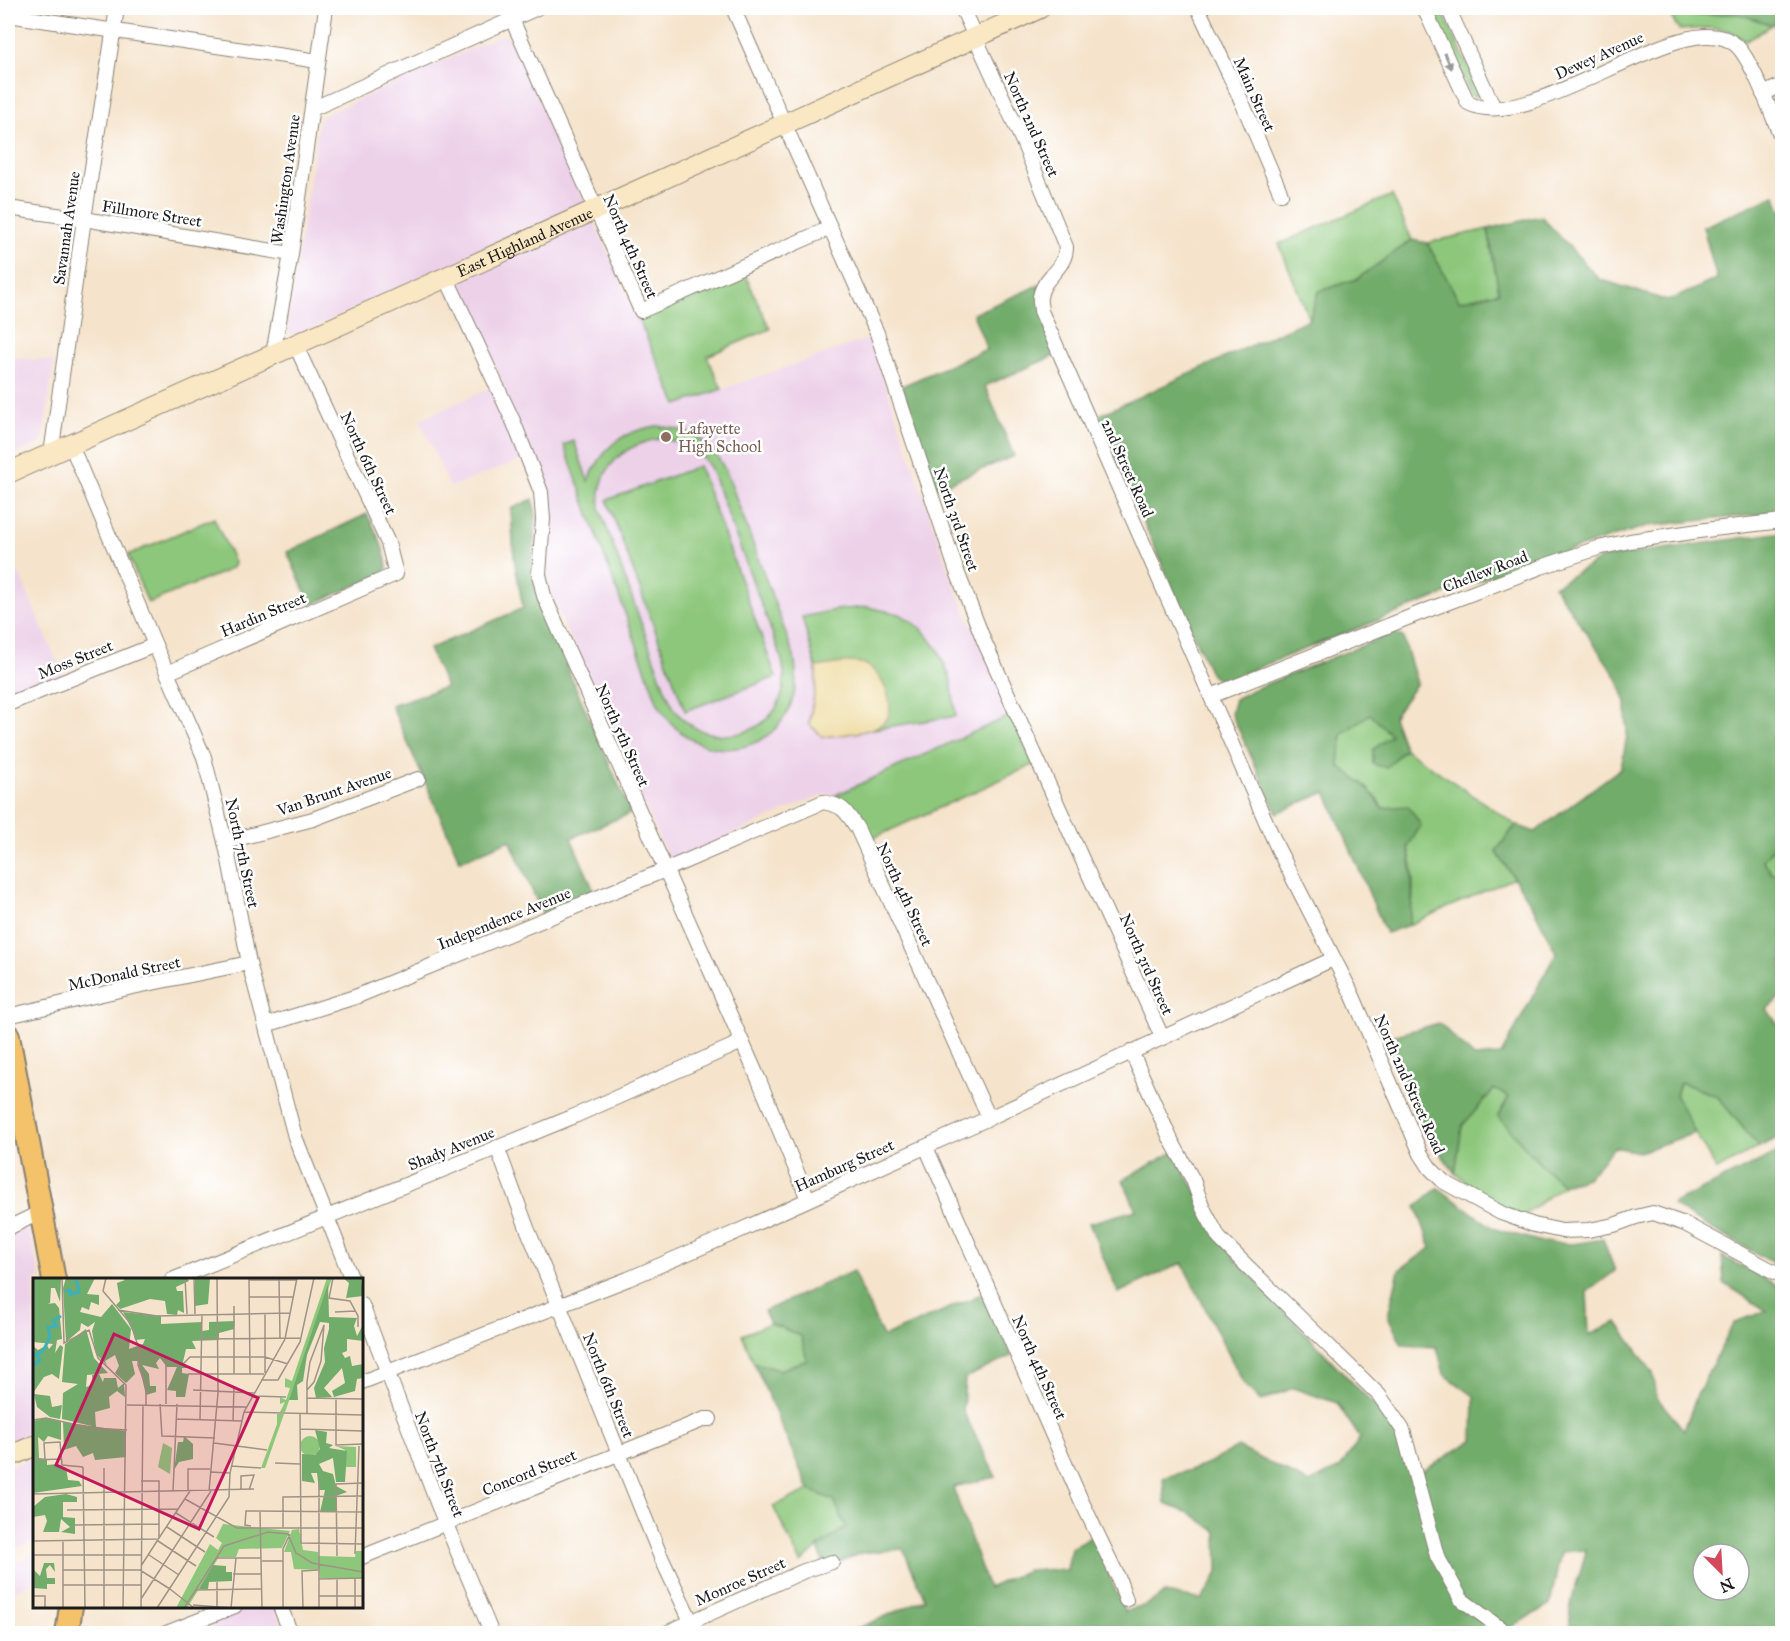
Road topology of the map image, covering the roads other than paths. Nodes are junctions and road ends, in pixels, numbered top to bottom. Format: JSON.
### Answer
{"nodes":[{"id":1,"x":117,"y":8,"type":"edge"},
{"id":2,"x":326,"y":8,"type":"edge"},
{"id":3,"x":537,"y":8,"type":"edge"},
{"id":4,"x":733,"y":8,"type":"edge"},
{"id":5,"x":962,"y":8,"type":"edge"},
{"id":6,"x":1041,"y":8,"type":"edge"},
{"id":7,"x":1198,"y":8,"type":"edge"},
{"id":8,"x":1424,"y":8,"type":"edge"},
{"id":9,"x":1448,"y":8,"type":"edge"},
{"id":10,"x":509,"y":13,"type":"edge"},
{"id":11,"x":8,"y":15,"type":"edge"},
{"id":12,"x":113,"y":30,"type":"junction"},
{"id":13,"x":975,"y":37,"type":"junction"},
{"id":14,"x":318,"y":61,"type":"junction"},
{"id":15,"x":1782,"y":85,"type":"edge"},
{"id":16,"x":1763,"y":94,"type":"junction"},
{"id":17,"x":1494,"y":108,"type":"junction"},
{"id":18,"x":312,"y":109,"type":"junction"},
{"id":19,"x":784,"y":124,"type":"junction"},
{"id":20,"x":1782,"y":139,"type":"edge"},
{"id":21,"x":1281,"y":194,"type":"dead end"},
{"id":22,"x":8,"y":208,"type":"edge"},
{"id":23,"x":596,"y":209,"type":"junction"},
{"id":24,"x":84,"y":219,"type":"junction"},
{"id":25,"x":830,"y":228,"type":"junction"},
{"id":26,"x":291,"y":254,"type":"junction"},
{"id":27,"x":1066,"y":256,"type":"joint"},
{"id":28,"x":446,"y":277,"type":"junction"},
{"id":29,"x":295,"y":344,"type":"junction"},
{"id":30,"x":273,"y":354,"type":"junction"},
{"id":31,"x":71,"y":445,"type":"junction"},
{"id":32,"x":51,"y":454,"type":"junction"},
{"id":33,"x":8,"y":473,"type":"edge"},
{"id":34,"x":1782,"y":521,"type":"edge"},
{"id":35,"x":371,"y":585,"type":"joint"},
{"id":36,"x":155,"y":645,"type":"junction"},
{"id":37,"x":167,"y":673,"type":"junction"},
{"id":38,"x":1211,"y":696,"type":"junction"},
{"id":39,"x":8,"y":704,"type":"edge"},
{"id":40,"x":418,"y":779,"type":"dead end"},
{"id":41,"x":752,"y":833,"type":"joint"},
{"id":42,"x":225,"y":842,"type":"junction"},
{"id":43,"x":665,"y":870,"type":"junction"},
{"id":44,"x":1333,"y":959,"type":"junction"},
{"id":45,"x":249,"y":963,"type":"junction"},
{"id":46,"x":8,"y":1016,"type":"edge"},
{"id":47,"x":266,"y":1025,"type":"junction"},
{"id":48,"x":8,"y":1036,"type":"edge"},
{"id":49,"x":1162,"y":1037,"type":"junction"},
{"id":50,"x":742,"y":1042,"type":"junction"},
{"id":51,"x":1131,"y":1051,"type":"junction"},
{"id":52,"x":990,"y":1118,"type":"junction"},
{"id":53,"x":497,"y":1147,"type":"junction"},
{"id":54,"x":926,"y":1147,"type":"junction"},
{"id":55,"x":808,"y":1199,"type":"junction"},
{"id":56,"x":41,"y":1212,"type":"junction"},
{"id":57,"x":326,"y":1216,"type":"junction"},
{"id":58,"x":8,"y":1228,"type":"edge"},
{"id":59,"x":1782,"y":1276,"type":"edge"},
{"id":60,"x":54,"y":1278,"type":"edge"},
{"id":61,"x":177,"y":1278,"type":"edge"},
{"id":62,"x":351,"y":1278,"type":"edge"},
{"id":63,"x":560,"y":1305,"type":"junction"},
{"id":64,"x":363,"y":1308,"type":"edge"},
{"id":65,"x":387,"y":1372,"type":"junction"},
{"id":66,"x":363,"y":1382,"type":"edge"},
{"id":67,"x":710,"y":1419,"type":"dead end"},
{"id":68,"x":33,"y":1446,"type":"edge"},
{"id":69,"x":619,"y":1453,"type":"junction"},
{"id":70,"x":8,"y":1457,"type":"edge"},
{"id":71,"x":446,"y":1524,"type":"junction"},
{"id":72,"x":363,"y":1557,"type":"edge"},
{"id":73,"x":832,"y":1562,"type":"dead end"},
{"id":74,"x":1126,"y":1600,"type":"dead end"},
{"id":75,"x":71,"y":1608,"type":"edge"},
{"id":76,"x":230,"y":1608,"type":"edge"},
{"id":77,"x":281,"y":1608,"type":"edge"},
{"id":78,"x":694,"y":1627,"type":"edge"},
{"id":79,"x":65,"y":1633,"type":"edge"},
{"id":80,"x":164,"y":1634,"type":"edge"},
{"id":81,"x":291,"y":1634,"type":"edge"},
{"id":82,"x":492,"y":1634,"type":"edge"},
{"id":83,"x":664,"y":1634,"type":"edge"},
{"id":84,"x":1508,"y":1634,"type":"edge"}],
"edges":[{"from":1,"to":12,"type":"street","name":"Savannah Avenue"},
{"from":2,"to":14,"type":"street","name":"Washington Avenue"},
{"from":3,"to":10,"type":"street"},
{"from":4,"to":19,"type":"street","name":"North 3rd Street"},
{"from":5,"to":13,"type":"street","name":"North 2nd Street"},
{"from":6,"to":13,"type":"street","name":"East Highland Avenue"},
{"from":7,"to":21,"type":"street","name":"Main Street"},
{"from":8,"to":17,"type":"street","name":"Dewey Avenue","one_way":true},
{"from":9,"to":17,"type":"street"},
{"from":10,"to":18,"type":"street"},
{"from":10,"to":23,"type":"street","name":"North 4th Street"},
{"from":11,"to":12,"type":"street"},
{"from":12,"to":14,"type":"street"},
{"from":12,"to":24,"type":"street","name":"Savannah Avenue"},
{"from":13,"to":19,"type":"street","name":"East Highland Avenue"},
{"from":13,"to":27,"type":"street","name":"North 2nd Street"},
{"from":14,"to":18,"type":"street","name":"Washington Avenue"},
{"from":15,"to":16,"type":"street"},
{"from":16,"to":17,"type":"street","name":"Dewey Avenue"},
{"from":16,"to":20,"type":"street"},
{"from":18,"to":26,"type":"street","name":"Washington Avenue"},
{"from":19,"to":23,"type":"street","name":"East Highland Avenue"},
{"from":19,"to":25,"type":"street","name":"North 3rd Street"},
{"from":22,"to":24,"type":"street","name":"Fillmore Street"},
{"from":23,"to":25,"type":"street","name":"North 4th Street"},
{"from":23,"to":28,"type":"street","name":"East Highland Avenue"},
{"from":24,"to":26,"type":"street","name":"Fillmore Street"},
{"from":24,"to":32,"type":"street","name":"Savannah Avenue"},
{"from":25,"to":49,"type":"street","name":"North 3rd Street"},
{"from":26,"to":30,"type":"street","name":"Washington Avenue"},
{"from":27,"to":38,"type":"street","name":"2nd Street Road"},
{"from":28,"to":29,"type":"street","name":"East Highland Avenue"},
{"from":28,"to":43,"type":"street","name":"North 5th Street"},
{"from":29,"to":30,"type":"street","name":"East Highland Avenue"},
{"from":29,"to":35,"type":"street","name":"North 6th Street"},
{"from":30,"to":31,"type":"street","name":"East Highland Avenue"},
{"from":31,"to":32,"type":"street","name":"East Highland Avenue"},
{"from":31,"to":36,"type":"street","name":"North 7th Street"},
{"from":32,"to":33,"type":"street","name":"East Highland Avenue"},
{"from":34,"to":38,"type":"street","name":"Chellew Road"},
{"from":35,"to":37,"type":"street","name":"Hardin Street"},
{"from":36,"to":37,"type":"street","name":"North 7th Street"},
{"from":36,"to":39,"type":"street","name":"Moss Street"},
{"from":37,"to":42,"type":"street","name":"North 7th Street"},
{"from":38,"to":44,"type":"street","name":"North 2nd Street Road"},
{"from":40,"to":42,"type":"street","name":"Van Brunt Avenue"},
{"from":41,"to":43,"type":"street","name":"Independence Avenue"},
{"from":41,"to":52,"type":"street","name":"North 4th Street"},
{"from":42,"to":45,"type":"street","name":"North 7th Street"},
{"from":43,"to":47,"type":"street","name":"Independence Avenue"},
{"from":43,"to":50,"type":"street","name":"North 5th Street"},
{"from":44,"to":49,"type":"street","name":"Hamburg Street"},
{"from":44,"to":59,"type":"street","name":"North 2nd Street Road"},
{"from":45,"to":46,"type":"street","name":"McDonald Street"},
{"from":45,"to":47,"type":"street","name":"North 7th Street"},
{"from":47,"to":57,"type":"street","name":"North 7th Street"},
{"from":48,"to":56,"type":"main road"},
{"from":49,"to":51,"type":"street","name":"Hamburg Street"},
{"from":50,"to":53,"type":"street","name":"Shady Avenue"},
{"from":50,"to":55,"type":"street","name":"North 5th Street"},
{"from":51,"to":52,"type":"street","name":"Hamburg Street"},
{"from":51,"to":84,"type":"street"},
{"from":52,"to":54,"type":"street","name":"Hamburg Street"},
{"from":53,"to":57,"type":"street","name":"Shady Avenue"},
{"from":53,"to":63,"type":"street","name":"North 6th Street"},
{"from":54,"to":55,"type":"street","name":"Hamburg Street"},
{"from":54,"to":74,"type":"street","name":"North 4th Street"},
{"from":55,"to":63,"type":"street","name":"Hamburg Street"},
{"from":56,"to":58,"type":"street"},
{"from":56,"to":60,"type":"main road"},
{"from":57,"to":61,"type":"street","name":"Shady Avenue"},
{"from":57,"to":62,"type":"street","name":"North 7th Street"},
{"from":63,"to":65,"type":"street","name":"Hamburg Street"},
{"from":63,"to":69,"type":"street","name":"North 6th Street"},
{"from":64,"to":65,"type":"street","name":"North 7th Street"},
{"from":65,"to":66,"type":"street","name":"Hamburg Street"},
{"from":65,"to":71,"type":"street","name":"North 7th Street"},
{"from":67,"to":69,"type":"street","name":"Concord Street"},
{"from":68,"to":70,"type":"street"},
{"from":69,"to":71,"type":"street","name":"Concord Street"},
{"from":69,"to":78,"type":"street","name":"North 6th Street"},
{"from":71,"to":72,"type":"street","name":"Concord Street"},
{"from":71,"to":82,"type":"street","name":"North 7th Street"},
{"from":73,"to":78,"type":"street","name":"Monroe Street"},
{"from":75,"to":79,"type":"main road"},
{"from":76,"to":80,"type":"street"},
{"from":77,"to":81,"type":"street"},
{"from":78,"to":83,"type":"street","name":"Monroe Street"}]}
